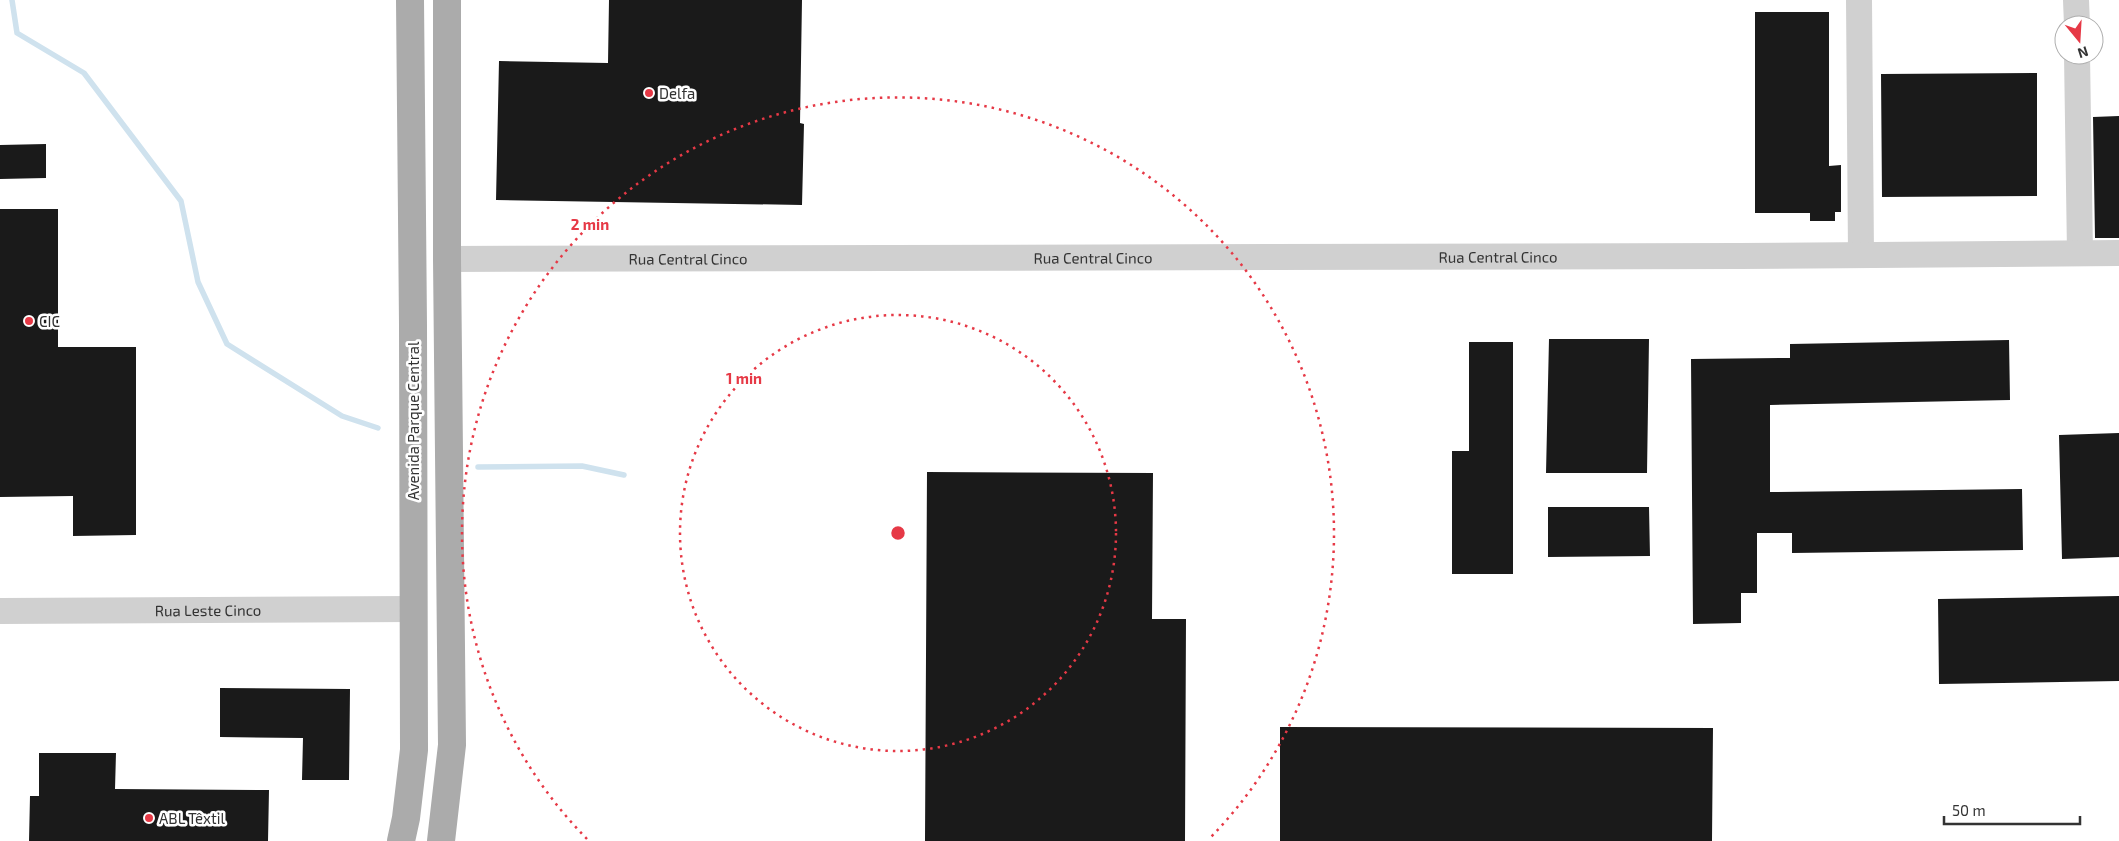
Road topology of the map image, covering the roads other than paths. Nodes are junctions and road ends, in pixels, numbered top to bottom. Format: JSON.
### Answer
{"nodes":[{"id":1,"x":410,"y":0,"type":"edge"},
{"id":2,"x":447,"y":0,"type":"edge"},
{"id":3,"x":1860,"y":0,"type":"edge"},
{"id":4,"x":2076,"y":0,"type":"edge"},
{"id":5,"x":2077,"y":15,"type":"edge"},
{"id":6,"x":2077,"y":65,"type":"edge"},
{"id":7,"x":2080,"y":253,"type":"junction"},
{"id":8,"x":2119,"y":253,"type":"edge"},
{"id":9,"x":1861,"y":255,"type":"junction"},
{"id":10,"x":447,"y":259,"type":"junction"},
{"id":11,"x":414,"y":610,"type":"junction"},
{"id":12,"x":0,"y":611,"type":"edge"},
{"id":13,"x":401,"y":841,"type":"edge"},
{"id":14,"x":441,"y":841,"type":"edge"}],
"edges":[{"from":1,"to":11,"type":"main road","name":"Avenida Parque Central"},
{"from":2,"to":10,"type":"main road"},
{"from":3,"to":9,"type":"street"},
{"from":4,"to":5,"type":"street"},
{"from":6,"to":7,"type":"street"},
{"from":7,"to":8,"type":"street","name":"Rua Central Cinco"},
{"from":7,"to":9,"type":"street","name":"Rua Central Cinco"},
{"from":9,"to":10,"type":"street","name":"Rua Central Cinco"},
{"from":10,"to":14,"type":"main road"},
{"from":11,"to":12,"type":"street","name":"Rua Leste Cinco"},
{"from":11,"to":13,"type":"main road","name":"Avenida Parque Central"}]}
